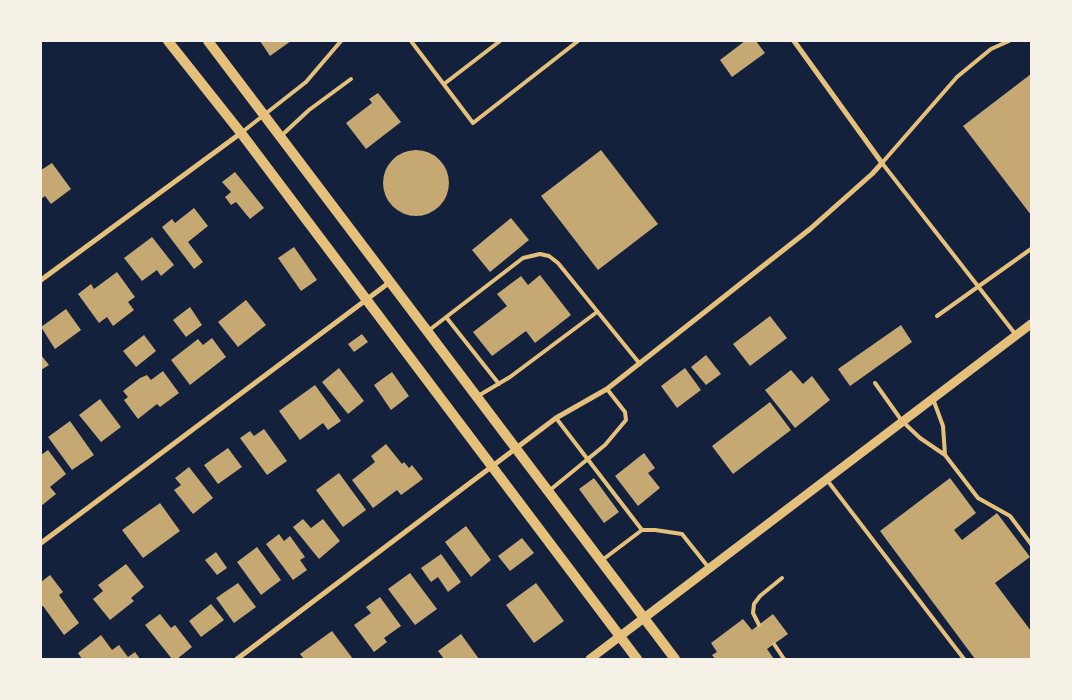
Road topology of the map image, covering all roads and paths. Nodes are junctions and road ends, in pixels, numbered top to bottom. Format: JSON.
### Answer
{"nodes":[{"id":1,"x":168,"y":41,"type":"edge"},
{"id":2,"x":208,"y":41,"type":"edge"},
{"id":3,"x":410,"y":41,"type":"edge"},
{"id":4,"x":500,"y":41,"type":"edge"},
{"id":5,"x":578,"y":41,"type":"edge"},
{"id":6,"x":794,"y":41,"type":"edge"},
{"id":7,"x":1009,"y":41,"type":"edge"},
{"id":8,"x":338,"y":42,"type":"edge"},
{"id":9,"x":351,"y":79,"type":"dead end"},
{"id":10,"x":444,"y":84,"type":"junction"},
{"id":11,"x":264,"y":116,"type":"junction"},
{"id":12,"x":241,"y":133,"type":"junction"},
{"id":13,"x":280,"y":137,"type":"junction"},
{"id":14,"x":882,"y":163,"type":"junction"},
{"id":15,"x":1031,"y":249,"type":"edge"},
{"id":16,"x":41,"y":280,"type":"edge"},
{"id":17,"x":390,"y":282,"type":"junction"},
{"id":18,"x":978,"y":286,"type":"junction"},
{"id":19,"x":366,"y":300,"type":"junction"},
{"id":20,"x":597,"y":312,"type":"junction"},
{"id":21,"x":937,"y":316,"type":"dead end"},
{"id":22,"x":446,"y":317,"type":"junction"},
{"id":23,"x":1031,"y":324,"type":"edge"},
{"id":24,"x":427,"y":332,"type":"junction"},
{"id":25,"x":1016,"y":335,"type":"junction"},
{"id":26,"x":640,"y":364,"type":"junction"},
{"id":27,"x":875,"y":383,"type":"dead end"},
{"id":28,"x":499,"y":384,"type":"junction"},
{"id":29,"x":608,"y":388,"type":"junction"},
{"id":30,"x":476,"y":397,"type":"junction"},
{"id":31,"x":933,"y":398,"type":"junction"},
{"id":32,"x":556,"y":418,"type":"junction"},
{"id":33,"x":902,"y":422,"type":"junction"},
{"id":34,"x":515,"y":449,"type":"junction"},
{"id":35,"x":945,"y":455,"type":"junction"},
{"id":36,"x":588,"y":460,"type":"junction"},
{"id":37,"x":492,"y":467,"type":"junction"},
{"id":38,"x":826,"y":479,"type":"junction"},
{"id":39,"x":548,"y":492,"type":"junction"},
{"id":40,"x":642,"y":530,"type":"junction"},
{"id":41,"x":41,"y":543,"type":"edge"},
{"id":42,"x":1031,"y":544,"type":"edge"},
{"id":43,"x":602,"y":561,"type":"junction"},
{"id":44,"x":709,"y":568,"type":"junction"},
{"id":45,"x":782,"y":578,"type":"dead end"},
{"id":46,"x":644,"y":617,"type":"junction"},
{"id":47,"x":759,"y":624,"type":"dead end"},
{"id":48,"x":620,"y":636,"type":"junction"},
{"id":49,"x":774,"y":644,"type":"dead end"},
{"id":50,"x":237,"y":659,"type":"edge"},
{"id":51,"x":590,"y":659,"type":"edge"},
{"id":52,"x":637,"y":659,"type":"edge"},
{"id":53,"x":675,"y":659,"type":"edge"},
{"id":54,"x":784,"y":659,"type":"edge"},
{"id":55,"x":964,"y":659,"type":"edge"}],
"edges":[{"from":1,"to":12,"type":"main road"},
{"from":2,"to":11,"type":"main road"},
{"from":3,"to":10,"type":"lane"},
{"from":4,"to":10,"type":"lane"},
{"from":5,"to":10,"type":"lane"},
{"from":6,"to":14,"type":"street"},
{"from":7,"to":14,"type":"lane"},
{"from":8,"to":11,"type":"lane"},
{"from":9,"to":13,"type":"lane"},
{"from":11,"to":12,"type":"lane"},
{"from":11,"to":13,"type":"main road"},
{"from":12,"to":16,"type":"street"},
{"from":12,"to":19,"type":"main road"},
{"from":13,"to":17,"type":"main road"},
{"from":14,"to":18,"type":"lane"},
{"from":14,"to":26,"type":"street"},
{"from":15,"to":18,"type":"lane"},
{"from":17,"to":19,"type":"street"},
{"from":17,"to":24,"type":"main road"},
{"from":18,"to":21,"type":"lane"},
{"from":18,"to":25,"type":"lane"},
{"from":19,"to":37,"type":"main road"},
{"from":19,"to":41,"type":"street"},
{"from":20,"to":22,"type":"lane"},
{"from":20,"to":26,"type":"lane"},
{"from":20,"to":28,"type":"lane"},
{"from":22,"to":24,"type":"lane"},
{"from":22,"to":28,"type":"lane"},
{"from":23,"to":25,"type":"street"},
{"from":24,"to":30,"type":"main road"},
{"from":25,"to":31,"type":"street"},
{"from":26,"to":29,"type":"street"},
{"from":27,"to":33,"type":"lane"},
{"from":28,"to":30,"type":"lane"},
{"from":29,"to":32,"type":"street"},
{"from":29,"to":36,"type":"lane"},
{"from":30,"to":34,"type":"main road"},
{"from":31,"to":33,"type":"street"},
{"from":31,"to":35,"type":"lane"},
{"from":32,"to":34,"type":"street"},
{"from":32,"to":36,"type":"lane"},
{"from":33,"to":35,"type":"lane"},
{"from":33,"to":38,"type":"street"},
{"from":34,"to":37,"type":"street"},
{"from":34,"to":39,"type":"main road"},
{"from":35,"to":42,"type":"lane"},
{"from":36,"to":39,"type":"lane"},
{"from":36,"to":40,"type":"lane"},
{"from":37,"to":48,"type":"main road"},
{"from":37,"to":50,"type":"street"},
{"from":38,"to":44,"type":"street"},
{"from":38,"to":55,"type":"lane"},
{"from":39,"to":43,"type":"main road"},
{"from":40,"to":43,"type":"lane"},
{"from":40,"to":44,"type":"lane"},
{"from":43,"to":46,"type":"main road"},
{"from":44,"to":46,"type":"street"},
{"from":45,"to":47,"type":"lane"},
{"from":46,"to":48,"type":"street"},
{"from":46,"to":53,"type":"main road"},
{"from":48,"to":51,"type":"street"},
{"from":48,"to":52,"type":"main road"},
{"from":49,"to":54,"type":"lane"}]}
